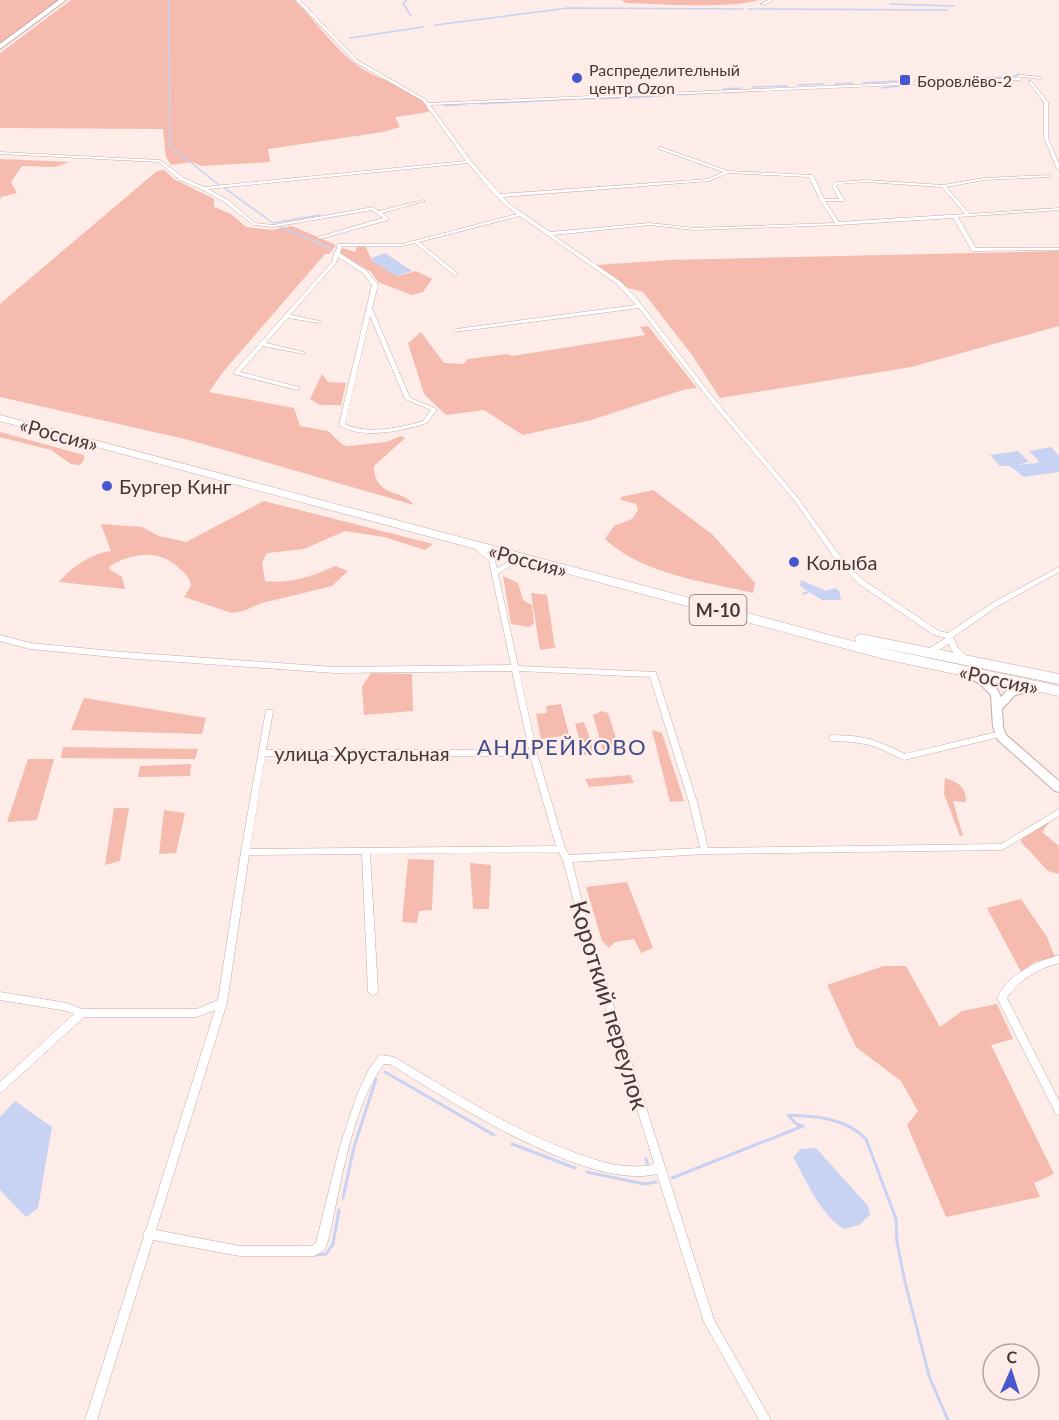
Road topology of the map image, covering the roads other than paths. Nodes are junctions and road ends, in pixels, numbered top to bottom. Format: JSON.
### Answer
{"nodes":[{"id":1,"x":63,"y":0,"type":"edge"},
{"id":2,"x":298,"y":0,"type":"edge"},
{"id":3,"x":771,"y":0,"type":"edge"},
{"id":4,"x":763,"y":4,"type":"dead end"},
{"id":5,"x":0,"y":47,"type":"edge"},
{"id":6,"x":1040,"y":78,"type":"dead end"},
{"id":7,"x":1018,"y":79,"type":"junction"},
{"id":8,"x":1031,"y":80,"type":"junction"},
{"id":9,"x":428,"y":104,"type":"junction"},
{"id":10,"x":661,"y":148,"type":"dead end"},
{"id":11,"x":0,"y":153,"type":"edge"},
{"id":12,"x":470,"y":162,"type":"junction"},
{"id":13,"x":1059,"y":170,"type":"edge"},
{"id":14,"x":727,"y":172,"type":"junction"},
{"id":15,"x":1048,"y":176,"type":"dead end"},
{"id":16,"x":943,"y":186,"type":"junction"},
{"id":17,"x":203,"y":188,"type":"junction"},
{"id":18,"x":498,"y":196,"type":"junction"},
{"id":19,"x":822,"y":200,"type":"junction"},
{"id":20,"x":423,"y":201,"type":"dead end"},
{"id":21,"x":1059,"y":209,"type":"edge"},
{"id":22,"x":380,"y":212,"type":"junction"},
{"id":23,"x":519,"y":215,"type":"junction"},
{"id":24,"x":969,"y":216,"type":"junction"},
{"id":25,"x":955,"y":217,"type":"junction"},
{"id":26,"x":838,"y":224,"type":"junction"},
{"id":27,"x":548,"y":234,"type":"junction"},
{"id":28,"x":416,"y":242,"type":"junction"},
{"id":29,"x":340,"y":245,"type":"junction"},
{"id":30,"x":1059,"y":249,"type":"edge"},
{"id":31,"x":336,"y":252,"type":"junction"},
{"id":32,"x":455,"y":274,"type":"dead end"},
{"id":33,"x":640,"y":306,"type":"junction"},
{"id":34,"x":370,"y":308,"type":"junction"},
{"id":35,"x":287,"y":316,"type":"junction"},
{"id":36,"x":318,"y":322,"type":"dead end"},
{"id":37,"x":456,"y":331,"type":"dead end"},
{"id":38,"x":263,"y":344,"type":"junction"},
{"id":39,"x":302,"y":353,"type":"dead end"},
{"id":40,"x":297,"y":388,"type":"dead end"},
{"id":41,"x":0,"y":411,"type":"edge"},
{"id":42,"x":0,"y":418,"type":"edge"},
{"id":43,"x":474,"y":545,"type":"junction"},
{"id":44,"x":530,"y":561,"type":"junction"},
{"id":45,"x":1059,"y":569,"type":"edge"},
{"id":46,"x":495,"y":573,"type":"junction"},
{"id":47,"x":0,"y":638,"type":"edge"},
{"id":48,"x":949,"y":638,"type":"junction"},
{"id":49,"x":861,"y":639,"type":"junction"},
{"id":50,"x":929,"y":652,"type":"junction"},
{"id":51,"x":964,"y":666,"type":"junction"},
{"id":52,"x":518,"y":670,"type":"junction"},
{"id":53,"x":1059,"y":680,"type":"edge"},
{"id":54,"x":1043,"y":688,"type":"junction"},
{"id":55,"x":1059,"y":691,"type":"edge"},
{"id":56,"x":999,"y":706,"type":"junction"},
{"id":57,"x":269,"y":712,"type":"dead end"},
{"id":58,"x":1001,"y":734,"type":"junction"},
{"id":59,"x":833,"y":738,"type":"dead end"},
{"id":60,"x":262,"y":753,"type":"junction"},
{"id":61,"x":533,"y":753,"type":"junction"},
{"id":62,"x":1059,"y":788,"type":"edge"},
{"id":63,"x":1059,"y":812,"type":"edge"},
{"id":64,"x":561,"y":849,"type":"junction"},
{"id":65,"x":366,"y":851,"type":"junction"},
{"id":66,"x":245,"y":852,"type":"junction"},
{"id":67,"x":705,"y":852,"type":"junction"},
{"id":68,"x":567,"y":859,"type":"junction"},
{"id":69,"x":1059,"y":959,"type":"edge"},
{"id":70,"x":373,"y":991,"type":"dead end"},
{"id":71,"x":0,"y":996,"type":"edge"},
{"id":72,"x":222,"y":1003,"type":"junction"},
{"id":73,"x":82,"y":1013,"type":"junction"},
{"id":74,"x":0,"y":1088,"type":"edge"},
{"id":75,"x":1059,"y":1111,"type":"edge"},
{"id":76,"x":658,"y":1165,"type":"junction"},
{"id":77,"x":148,"y":1234,"type":"junction"},
{"id":78,"x":90,"y":1420,"type":"edge"},
{"id":79,"x":765,"y":1420,"type":"edge"}],
"edges":[{"from":1,"to":5,"type":"main road"},
{"from":2,"to":9,"type":"street"},
{"from":3,"to":4,"type":"street"},
{"from":6,"to":8,"type":"street"},
{"from":7,"to":8,"type":"street"},
{"from":7,"to":8,"type":"street"},
{"from":7,"to":9,"type":"street"},
{"from":8,"to":13,"type":"street"},
{"from":9,"to":12,"type":"street"},
{"from":10,"to":14,"type":"street"},
{"from":11,"to":17,"type":"street"},
{"from":12,"to":17,"type":"street"},
{"from":12,"to":18,"type":"street"},
{"from":14,"to":18,"type":"street"},
{"from":14,"to":19,"type":"street"},
{"from":15,"to":16,"type":"street"},
{"from":16,"to":19,"type":"street"},
{"from":16,"to":24,"type":"street"},
{"from":17,"to":22,"type":"street"},
{"from":18,"to":23,"type":"street"},
{"from":19,"to":26,"type":"street"},
{"from":20,"to":22,"type":"street"},
{"from":21,"to":24,"type":"street"},
{"from":22,"to":29,"type":"street"},
{"from":23,"to":27,"type":"street"},
{"from":23,"to":28,"type":"street"},
{"from":24,"to":25,"type":"street"},
{"from":25,"to":26,"type":"street"},
{"from":25,"to":30,"type":"street"},
{"from":26,"to":27,"type":"street"},
{"from":27,"to":33,"type":"street"},
{"from":28,"to":29,"type":"street"},
{"from":28,"to":32,"type":"street"},
{"from":29,"to":31,"type":"street"},
{"from":31,"to":34,"type":"street"},
{"from":31,"to":35,"type":"street"},
{"from":33,"to":37,"type":"street"},
{"from":33,"to":48,"type":"street"},
{"from":34,"to":34,"type":"street"},
{"from":35,"to":36,"type":"street"},
{"from":35,"to":38,"type":"street"},
{"from":38,"to":39,"type":"street"},
{"from":38,"to":40,"type":"street"},
{"from":41,"to":49,"type":"highway","name":"«Россия»","number":"М-10"},
{"from":42,"to":43,"type":"highway","name":"«Россия»","number":"М-10"},
{"from":43,"to":44,"type":"highway","name":"«Россия»","number":"М-10"},
{"from":43,"to":46,"type":"street","name":"Короткий переулок"},
{"from":44,"to":46,"type":"street"},
{"from":44,"to":51,"type":"highway","name":"«Россия»","number":"М-10"},
{"from":45,"to":48,"type":"street"},
{"from":46,"to":52,"type":"street","name":"Короткий переулок"},
{"from":47,"to":52,"type":"street"},
{"from":48,"to":50,"type":"street"},
{"from":48,"to":51,"type":"street"},
{"from":49,"to":50,"type":"highway"},
{"from":49,"to":53,"type":"highway","name":"«Россия»","number":"М-10"},
{"from":50,"to":51,"type":"highway"},
{"from":51,"to":53,"type":"highway"},
{"from":51,"to":54,"type":"highway","name":"«Россия»","number":"М-10"},
{"from":51,"to":56,"type":"street"},
{"from":52,"to":61,"type":"street","name":"Короткий переулок"},
{"from":52,"to":67,"type":"street"},
{"from":54,"to":55,"type":"highway","name":"«Россия»","number":"М-10"},
{"from":54,"to":56,"type":"street"},
{"from":56,"to":58,"type":"street"},
{"from":57,"to":60,"type":"street"},
{"from":58,"to":59,"type":"street"},
{"from":58,"to":62,"type":"street"},
{"from":60,"to":61,"type":"street","name":"улица Хрустальная"},
{"from":60,"to":66,"type":"street"},
{"from":61,"to":64,"type":"street","name":"Короткий переулок"},
{"from":63,"to":67,"type":"street"},
{"from":64,"to":65,"type":"street"},
{"from":64,"to":68,"type":"street","name":"Короткий переулок"},
{"from":65,"to":66,"type":"street"},
{"from":65,"to":70,"type":"street"},
{"from":66,"to":72,"type":"street"},
{"from":67,"to":68,"type":"street"},
{"from":68,"to":76,"type":"street","name":"Короткий переулок"},
{"from":69,"to":75,"type":"street"},
{"from":71,"to":73,"type":"street"},
{"from":72,"to":73,"type":"street"},
{"from":72,"to":77,"type":"street"},
{"from":73,"to":74,"type":"street"},
{"from":76,"to":77,"type":"street"},
{"from":76,"to":79,"type":"street","name":"Короткий переулок"},
{"from":77,"to":78,"type":"street"}]}
